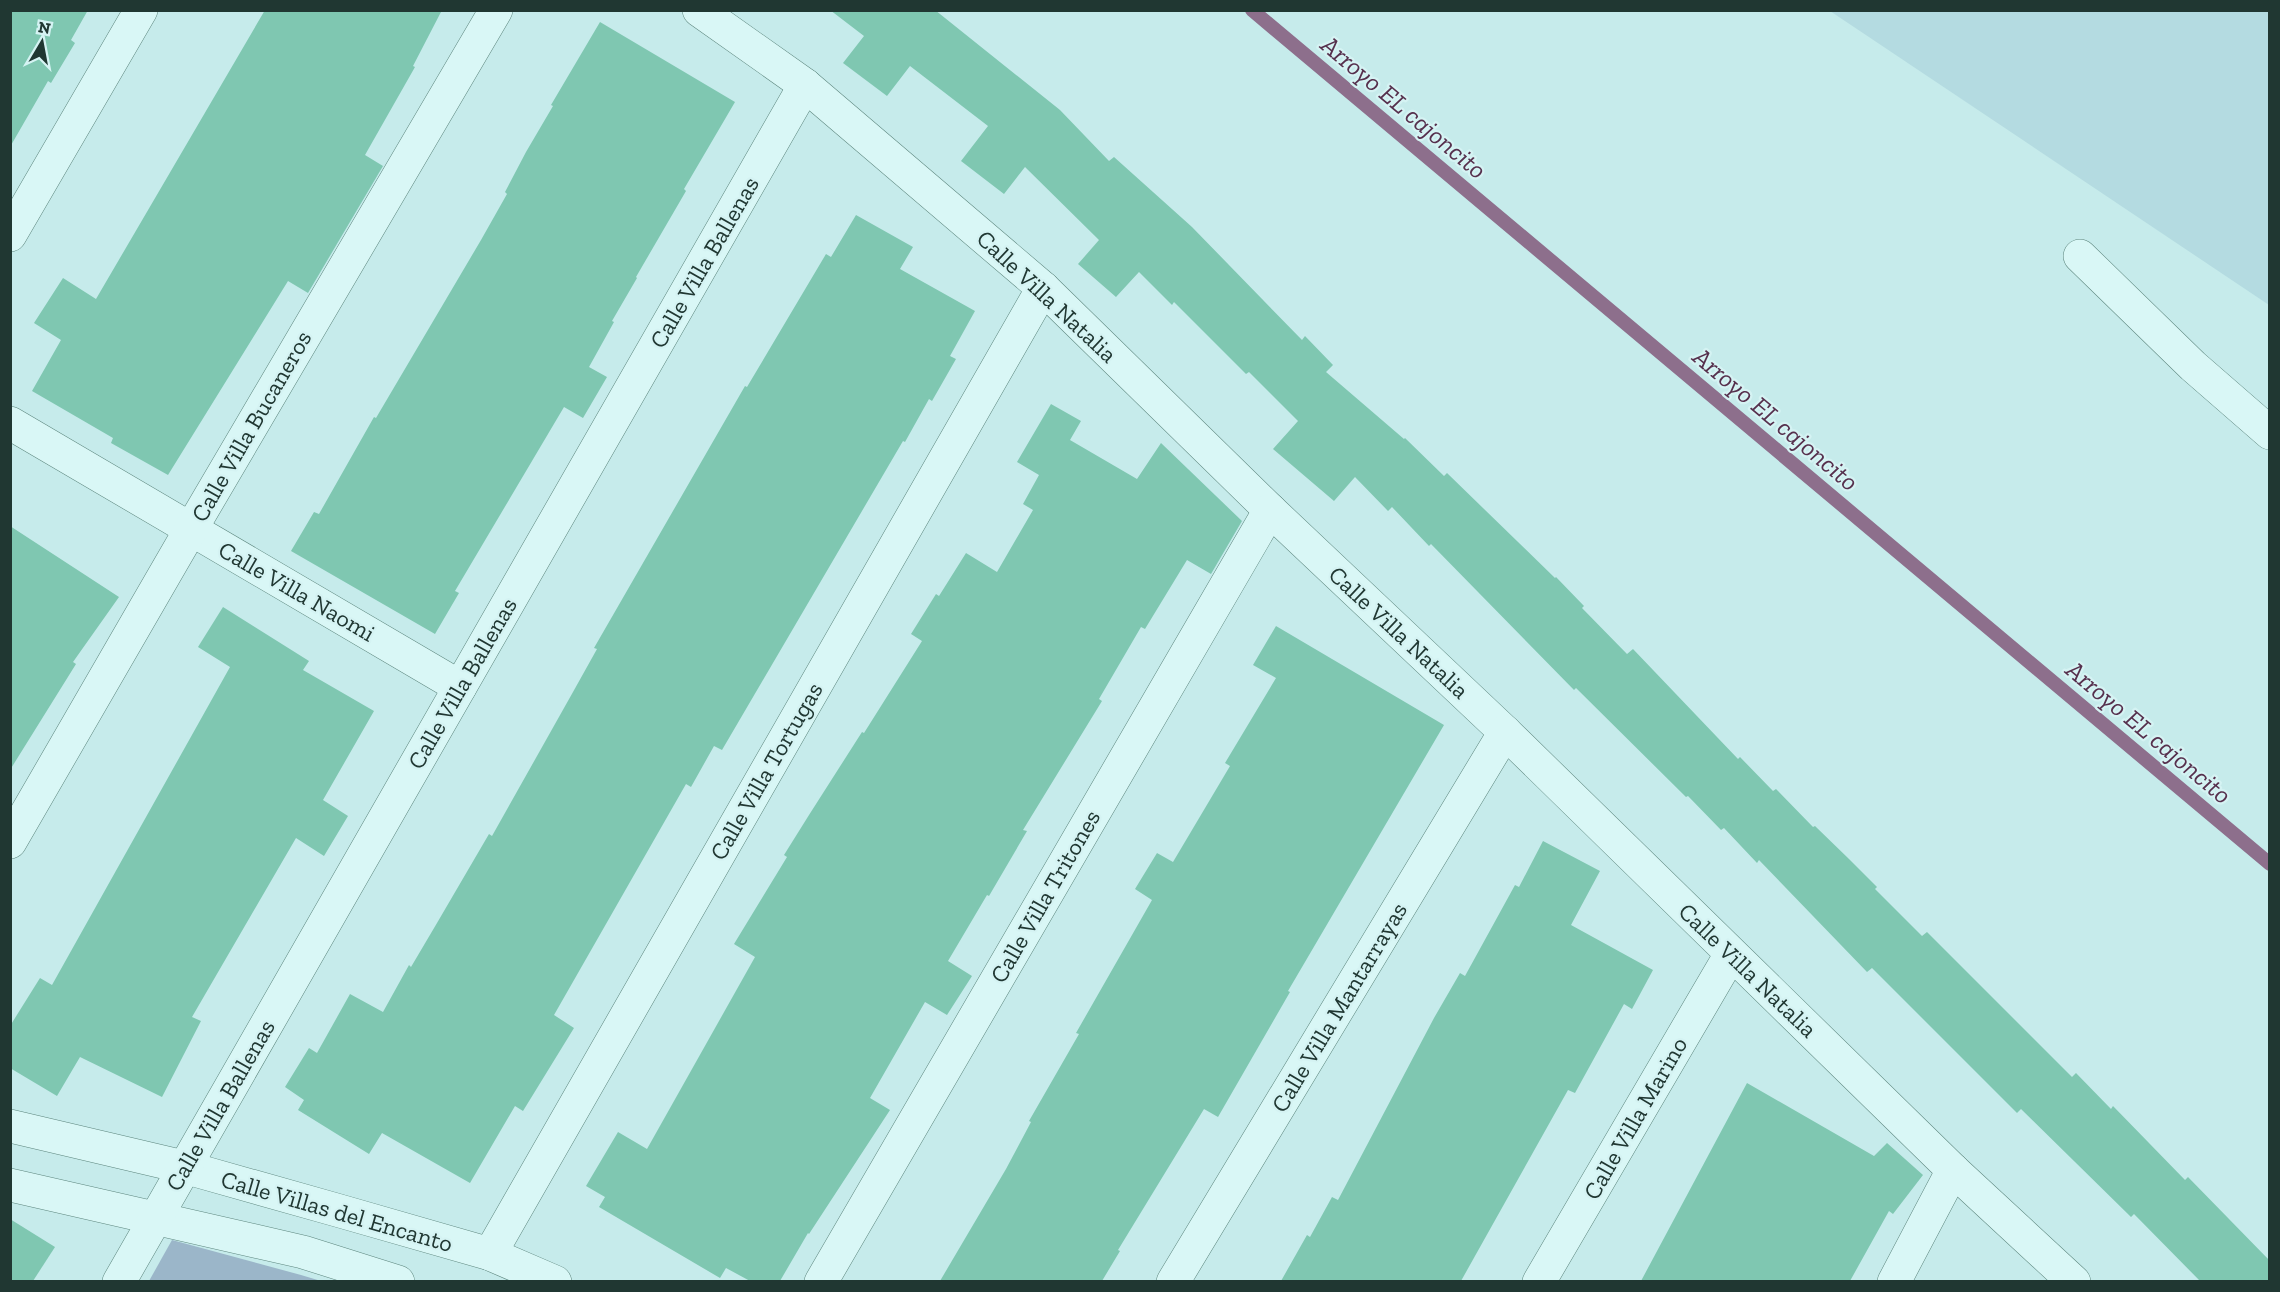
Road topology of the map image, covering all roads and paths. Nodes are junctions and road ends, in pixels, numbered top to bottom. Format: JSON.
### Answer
{"nodes":[{"id":1,"x":141,"y":10,"type":"edge"},
{"id":2,"x":496,"y":10,"type":"edge"},
{"id":3,"x":699,"y":10,"type":"edge"},
{"id":4,"x":805,"y":85,"type":"junction"},
{"id":5,"x":10,"y":235,"type":"edge"},
{"id":6,"x":2080,"y":256,"type":"dead end"},
{"id":7,"x":1043,"y":288,"type":"junction"},
{"id":8,"x":10,"y":423,"type":"edge"},
{"id":9,"x":2270,"y":433,"type":"edge"},
{"id":10,"x":1270,"y":510,"type":"junction"},
{"id":11,"x":191,"y":529,"type":"junction"},
{"id":12,"x":460,"y":687,"type":"junction"},
{"id":13,"x":1504,"y":732,"type":"junction"},
{"id":14,"x":15,"y":825,"type":"edge"},
{"id":15,"x":1731,"y":954,"type":"junction"},
{"id":16,"x":10,"y":1126,"type":"edge"},
{"id":17,"x":184,"y":1167,"type":"junction"},
{"id":18,"x":1953,"y":1170,"type":"junction"},
{"id":19,"x":10,"y":1185,"type":"edge"},
{"id":20,"x":156,"y":1217,"type":"junction"},
{"id":21,"x":490,"y":1254,"type":"junction"},
{"id":22,"x":119,"y":1281,"type":"edge"},
{"id":23,"x":398,"y":1281,"type":"edge"},
{"id":24,"x":555,"y":1281,"type":"edge"},
{"id":25,"x":821,"y":1281,"type":"edge"},
{"id":26,"x":1173,"y":1281,"type":"edge"},
{"id":27,"x":1539,"y":1281,"type":"edge"},
{"id":28,"x":1893,"y":1281,"type":"edge"},
{"id":29,"x":2074,"y":1281,"type":"edge"}],
"edges":[{"from":1,"to":5,"type":"street"},
{"from":2,"to":11,"type":"street","name":"Calle Villa Bucaneros"},
{"from":3,"to":4,"type":"street","name":"Calle Villa Natalia"},
{"from":4,"to":7,"type":"street","name":"Calle Villa Natalia"},
{"from":4,"to":12,"type":"street","name":"Calle Villa Ballenas"},
{"from":6,"to":9,"type":"street"},
{"from":7,"to":10,"type":"street","name":"Calle Villa Natalia"},
{"from":7,"to":21,"type":"street","name":"Calle Villa Tortugas"},
{"from":8,"to":11,"type":"street","name":"Calle Villa Naomi"},
{"from":10,"to":13,"type":"street","name":"Calle Villa Natalia"},
{"from":10,"to":25,"type":"street","name":"Calle Villa Tritones"},
{"from":11,"to":12,"type":"street","name":"Calle Villa Naomi"},
{"from":11,"to":14,"type":"street","name":"Calle Villa Bucaneros"},
{"from":12,"to":17,"type":"street","name":"Calle Villa Ballenas"},
{"from":13,"to":15,"type":"street","name":"Calle Villa Natalia"},
{"from":13,"to":26,"type":"street","name":"Calle Villa Mantarrayas"},
{"from":15,"to":18,"type":"street","name":"Calle Villa Natalia"},
{"from":15,"to":27,"type":"street","name":"Calle Villa Marino"},
{"from":16,"to":17,"type":"street","name":"Calle Villas del Encanto"},
{"from":17,"to":20,"type":"street","name":"Calle Villa Ballenas"},
{"from":17,"to":21,"type":"street","name":"Calle Villas del Encanto"},
{"from":18,"to":28,"type":"street"},
{"from":18,"to":29,"type":"street","name":"Calle Villa Natalia"},
{"from":19,"to":20,"type":"street","name":"Calle Villas del Encanto"},
{"from":20,"to":22,"type":"street","name":"Calle Villa Ballenas"},
{"from":20,"to":23,"type":"street","name":"Calle Villas del Encanto"},
{"from":21,"to":24,"type":"street","name":"Calle Villas del Encanto"}]}
